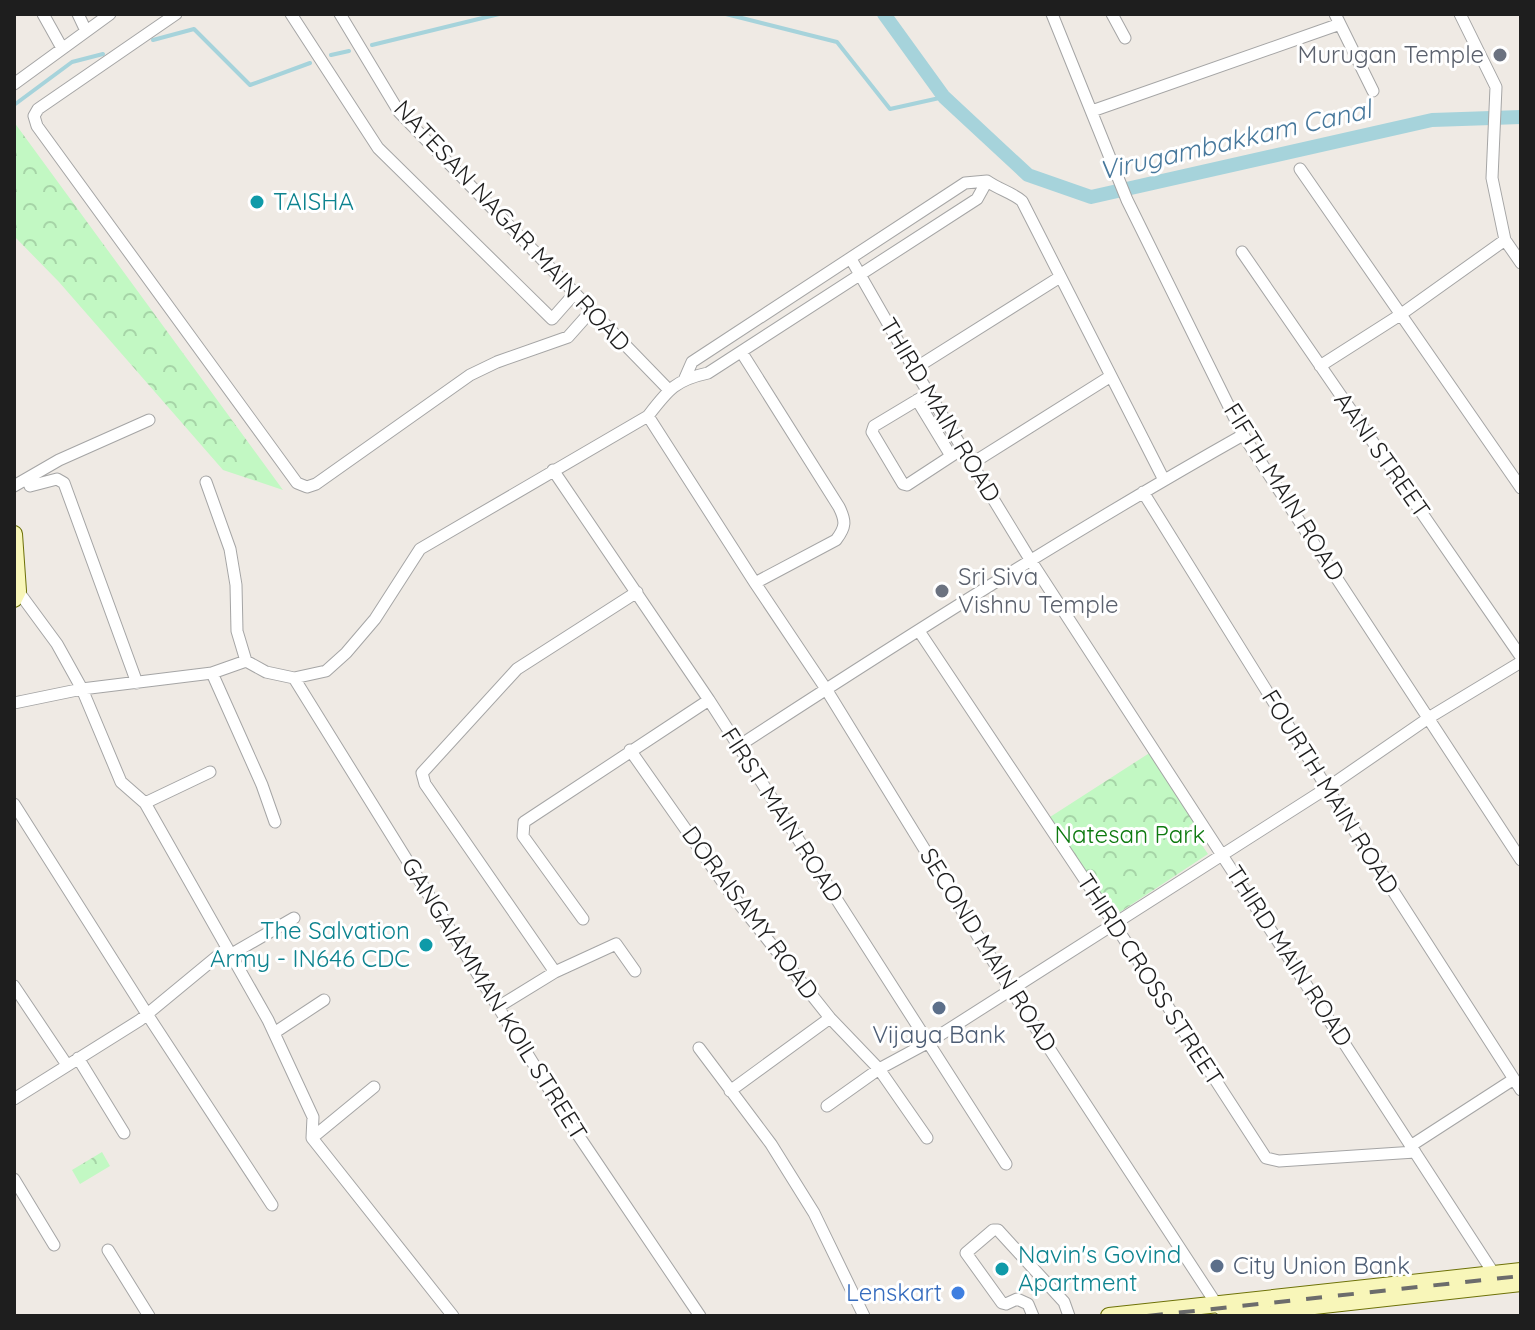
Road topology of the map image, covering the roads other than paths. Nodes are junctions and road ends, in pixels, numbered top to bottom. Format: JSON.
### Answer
{"nodes":[{"id":1,"x":43,"y":14,"type":"edge"},
{"id":2,"x":78,"y":14,"type":"edge"},
{"id":3,"x":110,"y":14,"type":"edge"},
{"id":4,"x":176,"y":14,"type":"edge"},
{"id":5,"x":291,"y":14,"type":"edge"},
{"id":6,"x":340,"y":14,"type":"edge"},
{"id":7,"x":1052,"y":14,"type":"edge"},
{"id":8,"x":1112,"y":14,"type":"edge"},
{"id":9,"x":1460,"y":14,"type":"edge"},
{"id":10,"x":1338,"y":19,"type":"edge"},
{"id":11,"x":86,"y":31,"type":"junction"},
{"id":12,"x":1125,"y":38,"type":"dead end"},
{"id":13,"x":62,"y":48,"type":"junction"},
{"id":14,"x":14,"y":84,"type":"edge"},
{"id":15,"x":1373,"y":91,"type":"dead end"},
{"id":16,"x":1092,"y":111,"type":"junction"},
{"id":17,"x":1300,"y":169,"type":"dead end"},
{"id":18,"x":987,"y":181,"type":"junction"},
{"id":19,"x":1505,"y":240,"type":"junction"},
{"id":20,"x":1242,"y":252,"type":"dead end"},
{"id":21,"x":851,"y":259,"type":"junction"},
{"id":22,"x":1521,"y":263,"type":"edge"},
{"id":23,"x":862,"y":275,"type":"junction"},
{"id":24,"x":1060,"y":277,"type":"junction"},
{"id":25,"x":575,"y":293,"type":"junction"},
{"id":26,"x":592,"y":310,"type":"junction"},
{"id":27,"x":1400,"y":315,"type":"junction"},
{"id":28,"x":552,"y":319,"type":"junction"},
{"id":29,"x":568,"y":337,"type":"junction"},
{"id":30,"x":742,"y":353,"type":"junction"},
{"id":31,"x":1320,"y":366,"type":"junction"},
{"id":32,"x":914,"y":369,"type":"junction"},
{"id":33,"x":1111,"y":376,"type":"junction"},
{"id":34,"x":685,"y":378,"type":"junction"},
{"id":35,"x":668,"y":389,"type":"junction"},
{"id":36,"x":929,"y":393,"type":"junction"},
{"id":37,"x":917,"y":400,"type":"junction"},
{"id":38,"x":648,"y":416,"type":"junction"},
{"id":39,"x":149,"y":420,"type":"dead end"},
{"id":40,"x":1243,"y":435,"type":"junction"},
{"id":41,"x":962,"y":449,"type":"junction"},
{"id":42,"x":951,"y":456,"type":"junction"},
{"id":43,"x":971,"y":464,"type":"junction"},
{"id":44,"x":553,"y":470,"type":"junction"},
{"id":45,"x":1164,"y":480,"type":"junction"},
{"id":46,"x":206,"y":482,"type":"dead end"},
{"id":47,"x":14,"y":486,"type":"edge"},
{"id":48,"x":30,"y":486,"type":"dead end"},
{"id":49,"x":1521,"y":488,"type":"edge"},
{"id":50,"x":1143,"y":492,"type":"junction"},
{"id":51,"x":14,"y":534,"type":"edge"},
{"id":52,"x":1031,"y":561,"type":"junction"},
{"id":53,"x":755,"y":583,"type":"junction"},
{"id":54,"x":637,"y":592,"type":"junction"},
{"id":55,"x":16,"y":595,"type":"edge"},
{"id":56,"x":919,"y":631,"type":"junction"},
{"id":57,"x":1521,"y":659,"type":"edge"},
{"id":58,"x":246,"y":661,"type":"junction"},
{"id":59,"x":212,"y":673,"type":"junction"},
{"id":60,"x":294,"y":678,"type":"junction"},
{"id":61,"x":137,"y":683,"type":"junction"},
{"id":62,"x":82,"y":689,"type":"junction"},
{"id":63,"x":826,"y":689,"type":"junction"},
{"id":64,"x":709,"y":700,"type":"junction"},
{"id":65,"x":14,"y":703,"type":"edge"},
{"id":66,"x":1430,"y":717,"type":"junction"},
{"id":67,"x":737,"y":747,"type":"junction"},
{"id":68,"x":630,"y":750,"type":"junction"},
{"id":69,"x":210,"y":772,"type":"dead end"},
{"id":70,"x":1327,"y":788,"type":"junction"},
{"id":71,"x":145,"y":803,"type":"junction"},
{"id":72,"x":14,"y":804,"type":"edge"},
{"id":73,"x":275,"y":822,"type":"dead end"},
{"id":74,"x":1222,"y":854,"type":"junction"},
{"id":75,"x":1521,"y":860,"type":"edge"},
{"id":76,"x":294,"y":918,"type":"dead end"},
{"id":77,"x":583,"y":919,"type":"dead end"},
{"id":78,"x":1113,"y":922,"type":"junction"},
{"id":79,"x":228,"y":952,"type":"junction"},
{"id":80,"x":635,"y":971,"type":"dead end"},
{"id":81,"x":555,"y":972,"type":"junction"},
{"id":82,"x":14,"y":986,"type":"edge"},
{"id":83,"x":1011,"y":990,"type":"junction"},
{"id":84,"x":324,"y":1000,"type":"dead end"},
{"id":85,"x":498,"y":1007,"type":"junction"},
{"id":86,"x":147,"y":1014,"type":"junction"},
{"id":87,"x":830,"y":1018,"type":"junction"},
{"id":88,"x":274,"y":1033,"type":"junction"},
{"id":89,"x":929,"y":1042,"type":"junction"},
{"id":90,"x":699,"y":1048,"type":"dead end"},
{"id":91,"x":72,"y":1062,"type":"junction"},
{"id":92,"x":879,"y":1069,"type":"junction"},
{"id":93,"x":1517,"y":1084,"type":"edge"},
{"id":94,"x":374,"y":1087,"type":"dead end"},
{"id":95,"x":730,"y":1091,"type":"junction"},
{"id":96,"x":14,"y":1099,"type":"edge"},
{"id":97,"x":827,"y":1106,"type":"dead end"},
{"id":98,"x":124,"y":1133,"type":"dead end"},
{"id":99,"x":312,"y":1138,"type":"junction"},
{"id":100,"x":927,"y":1138,"type":"dead end"},
{"id":101,"x":1414,"y":1149,"type":"junction"},
{"id":102,"x":1006,"y":1164,"type":"dead end"},
{"id":103,"x":14,"y":1179,"type":"edge"},
{"id":104,"x":272,"y":1205,"type":"dead end"},
{"id":105,"x":54,"y":1245,"type":"dead end"},
{"id":106,"x":108,"y":1250,"type":"dead end"},
{"id":107,"x":1521,"y":1271,"type":"edge"},
{"id":108,"x":1497,"y":1279,"type":"junction"},
{"id":109,"x":1521,"y":1283,"type":"edge"},
{"id":110,"x":1318,"y":1311,"type":"edge"},
{"id":111,"x":1222,"y":1312,"type":"edge"},
{"id":112,"x":1138,"y":1314,"type":"edge"},
{"id":113,"x":149,"y":1316,"type":"edge"},
{"id":114,"x":453,"y":1316,"type":"edge"},
{"id":115,"x":700,"y":1316,"type":"edge"},
{"id":116,"x":864,"y":1316,"type":"edge"},
{"id":117,"x":1033,"y":1316,"type":"edge"},
{"id":118,"x":1069,"y":1316,"type":"edge"},
{"id":119,"x":1109,"y":1316,"type":"edge"}],
"edges":[{"from":1,"to":13,"type":"street"},
{"from":2,"to":11,"type":"street"},
{"from":3,"to":11,"type":"street"},
{"from":4,"to":29,"type":"street"},
{"from":5,"to":28,"type":"street"},
{"from":6,"to":25,"type":"street","name":"NATESAN NAGAR MAIN ROAD"},
{"from":7,"to":16,"type":"street","name":"FIFTH MAIN ROAD"},
{"from":8,"to":12,"type":"street"},
{"from":9,"to":19,"type":"street"},
{"from":10,"to":15,"type":"street"},
{"from":10,"to":16,"type":"street"},
{"from":11,"to":13,"type":"street"},
{"from":13,"to":14,"type":"street"},
{"from":16,"to":40,"type":"street","name":"FIFTH MAIN ROAD"},
{"from":17,"to":27,"type":"street"},
{"from":18,"to":21,"type":"street"},
{"from":18,"to":23,"type":"street"},
{"from":18,"to":24,"type":"street"},
{"from":19,"to":22,"type":"street"},
{"from":19,"to":27,"type":"street"},
{"from":20,"to":31,"type":"street","name":"AANI STREET"},
{"from":21,"to":23,"type":"street","name":"THIRD MAIN ROAD"},
{"from":21,"to":34,"type":"street"},
{"from":23,"to":30,"type":"street"},
{"from":23,"to":32,"type":"street","name":"THIRD MAIN ROAD"},
{"from":24,"to":32,"type":"street"},
{"from":24,"to":33,"type":"street"},
{"from":25,"to":26,"type":"street","name":"NATESAN NAGAR MAIN ROAD"},
{"from":25,"to":28,"type":"street"},
{"from":26,"to":29,"type":"street"},
{"from":26,"to":35,"type":"street","name":"NATESAN NAGAR MAIN ROAD"},
{"from":27,"to":31,"type":"street"},
{"from":27,"to":49,"type":"street"},
{"from":28,"to":29,"type":"street"},
{"from":30,"to":34,"type":"street"},
{"from":30,"to":53,"type":"street"},
{"from":31,"to":57,"type":"street","name":"AANI STREET"},
{"from":32,"to":36,"type":"street","name":"THIRD MAIN ROAD"},
{"from":33,"to":43,"type":"street"},
{"from":33,"to":45,"type":"street"},
{"from":34,"to":35,"type":"street"},
{"from":35,"to":38,"type":"street"},
{"from":36,"to":37,"type":"street"},
{"from":36,"to":41,"type":"street","name":"THIRD MAIN ROAD"},
{"from":37,"to":42,"type":"street"},
{"from":37,"to":42,"type":"street"},
{"from":38,"to":44,"type":"street"},
{"from":38,"to":53,"type":"street","name":"SECOND MAIN ROAD"},
{"from":39,"to":47,"type":"street"},
{"from":40,"to":45,"type":"street"},
{"from":40,"to":66,"type":"street","name":"FIFTH MAIN ROAD"},
{"from":41,"to":42,"type":"street"},
{"from":41,"to":43,"type":"street","name":"THIRD MAIN ROAD"},
{"from":43,"to":52,"type":"street","name":"THIRD MAIN ROAD"},
{"from":44,"to":54,"type":"street","name":"FIRST MAIN ROAD"},
{"from":44,"to":60,"type":"street"},
{"from":45,"to":50,"type":"street"},
{"from":46,"to":58,"type":"street"},
{"from":48,"to":61,"type":"street"},
{"from":50,"to":52,"type":"street"},
{"from":50,"to":70,"type":"street","name":"FOURTH MAIN ROAD"},
{"from":51,"to":55,"type":"main road"},
{"from":52,"to":56,"type":"street"},
{"from":52,"to":74,"type":"street","name":"THIRD MAIN ROAD"},
{"from":53,"to":63,"type":"street","name":"SECOND MAIN ROAD"},
{"from":54,"to":64,"type":"street","name":"FIRST MAIN ROAD"},
{"from":54,"to":81,"type":"street"},
{"from":55,"to":62,"type":"street"},
{"from":56,"to":63,"type":"street"},
{"from":56,"to":78,"type":"street","name":"THIRD CROSS STREET"},
{"from":57,"to":66,"type":"street"},
{"from":58,"to":59,"type":"street"},
{"from":58,"to":60,"type":"street"},
{"from":59,"to":61,"type":"street"},
{"from":59,"to":73,"type":"street"},
{"from":60,"to":85,"type":"street","name":"GANGAIAMMAN KOIL STREET"},
{"from":61,"to":62,"type":"street"},
{"from":62,"to":65,"type":"street"},
{"from":62,"to":71,"type":"street"},
{"from":63,"to":67,"type":"street"},
{"from":63,"to":83,"type":"street","name":"SECOND MAIN ROAD"},
{"from":64,"to":67,"type":"street","name":"FIRST MAIN ROAD"},
{"from":64,"to":68,"type":"street"},
{"from":66,"to":70,"type":"street"},
{"from":66,"to":75,"type":"street","name":"FIFTH MAIN ROAD"},
{"from":67,"to":89,"type":"street","name":"FIRST MAIN ROAD"},
{"from":68,"to":77,"type":"street"},
{"from":68,"to":87,"type":"street","name":"DORAISAMY ROAD"},
{"from":69,"to":71,"type":"street"},
{"from":70,"to":74,"type":"street"},
{"from":70,"to":93,"type":"street","name":"FOURTH MAIN ROAD"},
{"from":71,"to":79,"type":"street"},
{"from":72,"to":86,"type":"street"},
{"from":74,"to":78,"type":"street"},
{"from":74,"to":101,"type":"street","name":"THIRD MAIN ROAD"},
{"from":76,"to":79,"type":"street"},
{"from":78,"to":83,"type":"street"},
{"from":78,"to":101,"type":"street","name":"THIRD CROSS STREET"},
{"from":79,"to":86,"type":"street"},
{"from":79,"to":88,"type":"street"},
{"from":80,"to":81,"type":"street"},
{"from":81,"to":85,"type":"street"},
{"from":82,"to":91,"type":"street"},
{"from":83,"to":89,"type":"street"},
{"from":83,"to":111,"type":"street","name":"SECOND MAIN ROAD"},
{"from":84,"to":88,"type":"street"},
{"from":85,"to":115,"type":"street","name":"GANGAIAMMAN KOIL STREET"},
{"from":86,"to":91,"type":"street"},
{"from":86,"to":104,"type":"street"},
{"from":87,"to":92,"type":"street","name":"DORAISAMY ROAD"},
{"from":87,"to":95,"type":"street"},
{"from":88,"to":99,"type":"street"},
{"from":89,"to":92,"type":"street"},
{"from":89,"to":102,"type":"street","name":"FIRST MAIN ROAD"},
{"from":90,"to":95,"type":"street"},
{"from":91,"to":96,"type":"street"},
{"from":91,"to":98,"type":"street"},
{"from":92,"to":97,"type":"street"},
{"from":92,"to":100,"type":"street","name":"DORAISAMY ROAD"},
{"from":93,"to":101,"type":"street"},
{"from":94,"to":99,"type":"street"},
{"from":95,"to":116,"type":"street"},
{"from":99,"to":114,"type":"street"},
{"from":101,"to":108,"type":"street","name":"THIRD MAIN ROAD"},
{"from":103,"to":105,"type":"street"},
{"from":106,"to":113,"type":"street"},
{"from":107,"to":108,"type":"main road"},
{"from":108,"to":109,"type":"main road"},
{"from":108,"to":110,"type":"main road"},
{"from":108,"to":111,"type":"main road"},
{"from":110,"to":111,"type":"main road"},
{"from":111,"to":112,"type":"main road"},
{"from":112,"to":119,"type":"main road"},
{"from":117,"to":118,"type":"street"}]}
